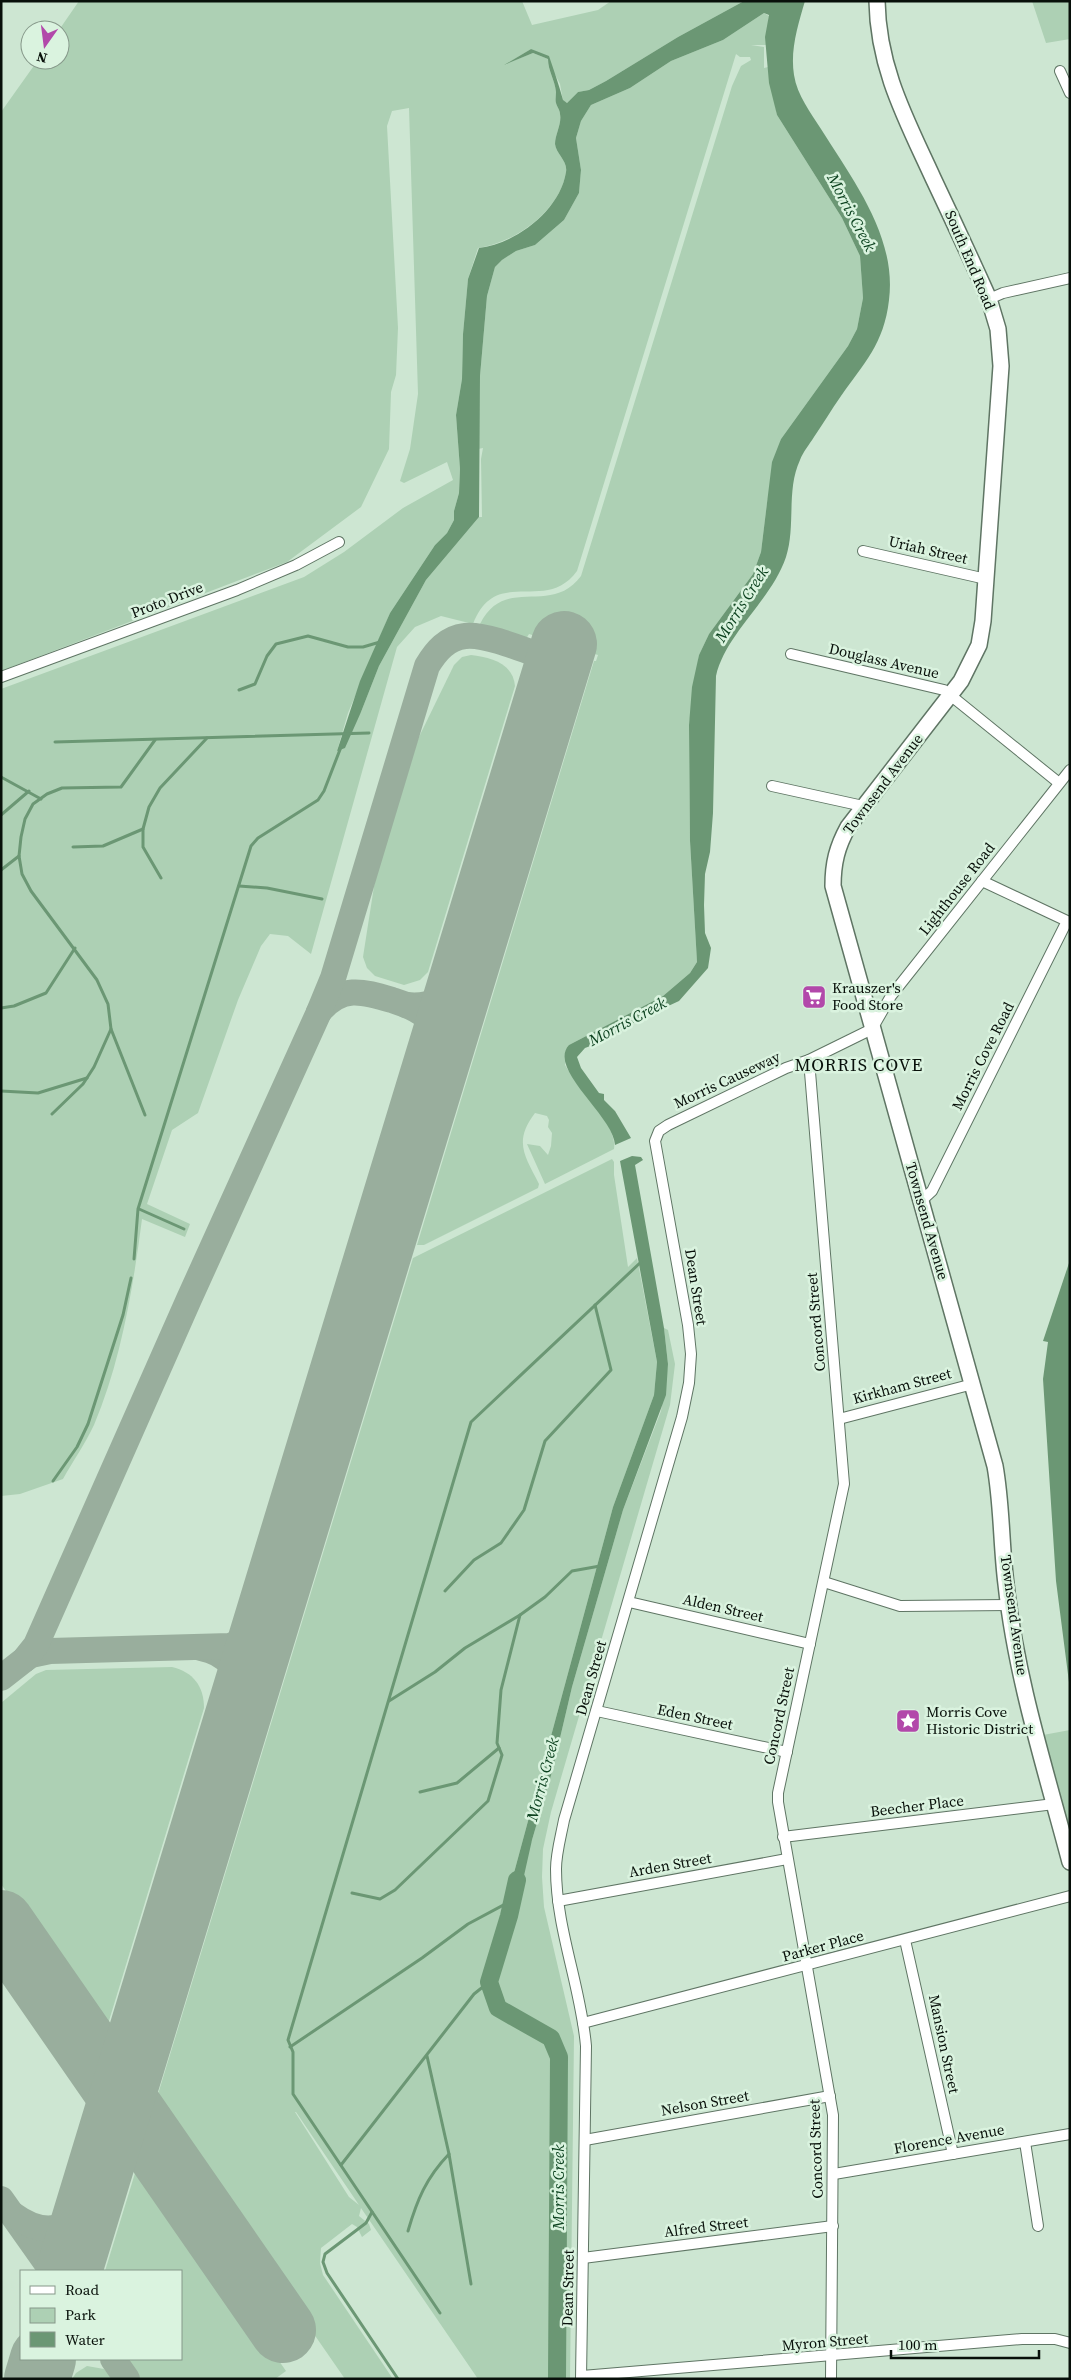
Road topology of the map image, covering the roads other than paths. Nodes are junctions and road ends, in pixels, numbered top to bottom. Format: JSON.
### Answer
{"nodes":[{"id":1,"x":877,"y":1,"type":"edge"},
{"id":2,"x":1060,"y":71,"type":"dead end"},
{"id":3,"x":1070,"y":93,"type":"edge"},
{"id":4,"x":1070,"y":278,"type":"edge"},
{"id":5,"x":990,"y":299,"type":"junction"},
{"id":6,"x":339,"y":542,"type":"dead end"},
{"id":7,"x":863,"y":550,"type":"dead end"},
{"id":8,"x":986,"y":579,"type":"junction"},
{"id":9,"x":983,"y":622,"type":"joint"},
{"id":10,"x":791,"y":654,"type":"dead end"},
{"id":11,"x":1,"y":677,"type":"edge"},
{"id":12,"x":950,"y":697,"type":"junction"},
{"id":13,"x":1069,"y":773,"type":"edge"},
{"id":14,"x":1059,"y":783,"type":"junction"},
{"id":15,"x":772,"y":786,"type":"dead end"},
{"id":16,"x":863,"y":806,"type":"junction"},
{"id":17,"x":982,"y":881,"type":"junction"},
{"id":18,"x":872,"y":1029,"type":"junction"},
{"id":19,"x":809,"y":1060,"type":"junction"},
{"id":20,"x":655,"y":1141,"type":"joint"},
{"id":21,"x":922,"y":1201,"type":"junction"},
{"id":22,"x":973,"y":1384,"type":"junction"},
{"id":23,"x":839,"y":1418,"type":"junction"},
{"id":24,"x":824,"y":1582,"type":"junction"},
{"id":25,"x":629,"y":1602,"type":"junction"},
{"id":26,"x":1009,"y":1605,"type":"junction"},
{"id":27,"x":810,"y":1644,"type":"junction"},
{"id":28,"x":597,"y":1711,"type":"junction"},
{"id":29,"x":787,"y":1752,"type":"junction"},
{"id":30,"x":1054,"y":1804,"type":"junction"},
{"id":31,"x":783,"y":1837,"type":"junction"},
{"id":32,"x":787,"y":1859,"type":"junction"},
{"id":33,"x":1070,"y":1862,"type":"edge"},
{"id":34,"x":1070,"y":1896,"type":"edge"},
{"id":35,"x":558,"y":1901,"type":"junction"},
{"id":36,"x":905,"y":1940,"type":"junction"},
{"id":37,"x":806,"y":1966,"type":"junction"},
{"id":38,"x":583,"y":2023,"type":"junction"},
{"id":39,"x":830,"y":2096,"type":"junction"},
{"id":40,"x":1070,"y":2134,"type":"edge"},
{"id":41,"x":585,"y":2140,"type":"junction"},
{"id":42,"x":1025,"y":2142,"type":"junction"},
{"id":43,"x":953,"y":2154,"type":"junction"},
{"id":44,"x":834,"y":2174,"type":"junction"},
{"id":45,"x":833,"y":2226,"type":"junction"},
{"id":46,"x":1038,"y":2226,"type":"dead end"},
{"id":47,"x":583,"y":2258,"type":"junction"},
{"id":48,"x":1070,"y":2342,"type":"edge"},
{"id":49,"x":831,"y":2357,"type":"junction"},
{"id":50,"x":582,"y":2377,"type":"edge"},
{"id":51,"x":831,"y":2379,"type":"edge"}],
"edges":[{"from":1,"to":5,"type":"main road","name":"South End Road"},
{"from":2,"to":3,"type":"street"},
{"from":4,"to":5,"type":"street"},
{"from":5,"to":8,"type":"main road","name":"South End Road"},
{"from":6,"to":11,"type":"street","name":"Proto Drive"},
{"from":7,"to":8,"type":"street","name":"Uriah Street"},
{"from":8,"to":9,"type":"main road","name":"South End Road"},
{"from":9,"to":12,"type":"main road","name":"Townsend Avenue"},
{"from":10,"to":12,"type":"street","name":"Douglass Avenue"},
{"from":12,"to":14,"type":"street","name":"Douglass Avenue"},
{"from":12,"to":16,"type":"main road","name":"Townsend Avenue"},
{"from":13,"to":14,"type":"street","name":"Lighthouse Road"},
{"from":14,"to":17,"type":"street","name":"Lighthouse Road"},
{"from":15,"to":16,"type":"street"},
{"from":16,"to":18,"type":"main road","name":"Townsend Avenue"},
{"from":17,"to":18,"type":"street","name":"Lighthouse Road"},
{"from":17,"to":21,"type":"street","name":"Morris Cove Road"},
{"from":18,"to":19,"type":"street","name":"Morris Causeway"},
{"from":18,"to":21,"type":"main road","name":"Townsend Avenue"},
{"from":19,"to":20,"type":"street","name":"Morris Causeway"},
{"from":19,"to":23,"type":"street","name":"Concord Street"},
{"from":20,"to":25,"type":"street","name":"Dean Street"},
{"from":21,"to":22,"type":"main road","name":"Townsend Avenue"},
{"from":22,"to":23,"type":"street","name":"Kirkham Street"},
{"from":22,"to":26,"type":"main road","name":"Townsend Avenue"},
{"from":23,"to":24,"type":"street","name":"Concord Street"},
{"from":24,"to":26,"type":"street"},
{"from":24,"to":27,"type":"street","name":"Concord Street"},
{"from":25,"to":27,"type":"street","name":"Alden Street"},
{"from":25,"to":28,"type":"street","name":"Dean Street"},
{"from":26,"to":30,"type":"main road","name":"Townsend Avenue"},
{"from":27,"to":29,"type":"street","name":"Concord Street"},
{"from":28,"to":29,"type":"street","name":"Eden Street"},
{"from":28,"to":35,"type":"street","name":"Dean Street"},
{"from":29,"to":31,"type":"street","name":"Concord Street"},
{"from":30,"to":31,"type":"street","name":"Beecher Place"},
{"from":30,"to":33,"type":"main road","name":"Townsend Avenue"},
{"from":31,"to":32,"type":"street","name":"Concord Street"},
{"from":32,"to":35,"type":"street","name":"Arden Street"},
{"from":32,"to":37,"type":"street","name":"Concord Street"},
{"from":34,"to":36,"type":"street","name":"Parker Place"},
{"from":35,"to":38,"type":"street","name":"Dean Street"},
{"from":36,"to":37,"type":"street","name":"Parker Place"},
{"from":36,"to":43,"type":"street","name":"Mansion Street"},
{"from":37,"to":38,"type":"street","name":"Parker Place"},
{"from":37,"to":39,"type":"street","name":"Concord Street"},
{"from":38,"to":41,"type":"street","name":"Dean Street"},
{"from":39,"to":41,"type":"street","name":"Nelson Street"},
{"from":39,"to":44,"type":"street","name":"Concord Street"},
{"from":40,"to":42,"type":"street","name":"Florence Avenue"},
{"from":41,"to":47,"type":"street","name":"Dean Street"},
{"from":42,"to":43,"type":"street","name":"Florence Avenue"},
{"from":42,"to":46,"type":"street"},
{"from":43,"to":44,"type":"street","name":"Florence Avenue"},
{"from":44,"to":45,"type":"street","name":"Concord Street"},
{"from":45,"to":47,"type":"street","name":"Alfred Street"},
{"from":45,"to":49,"type":"street","name":"Concord Street"},
{"from":47,"to":50,"type":"street","name":"Dean Street"},
{"from":48,"to":49,"type":"street","name":"Myron Street"},
{"from":49,"to":50,"type":"street","name":"Myron Street"},
{"from":49,"to":51,"type":"street","name":"Concord Street"}]}
